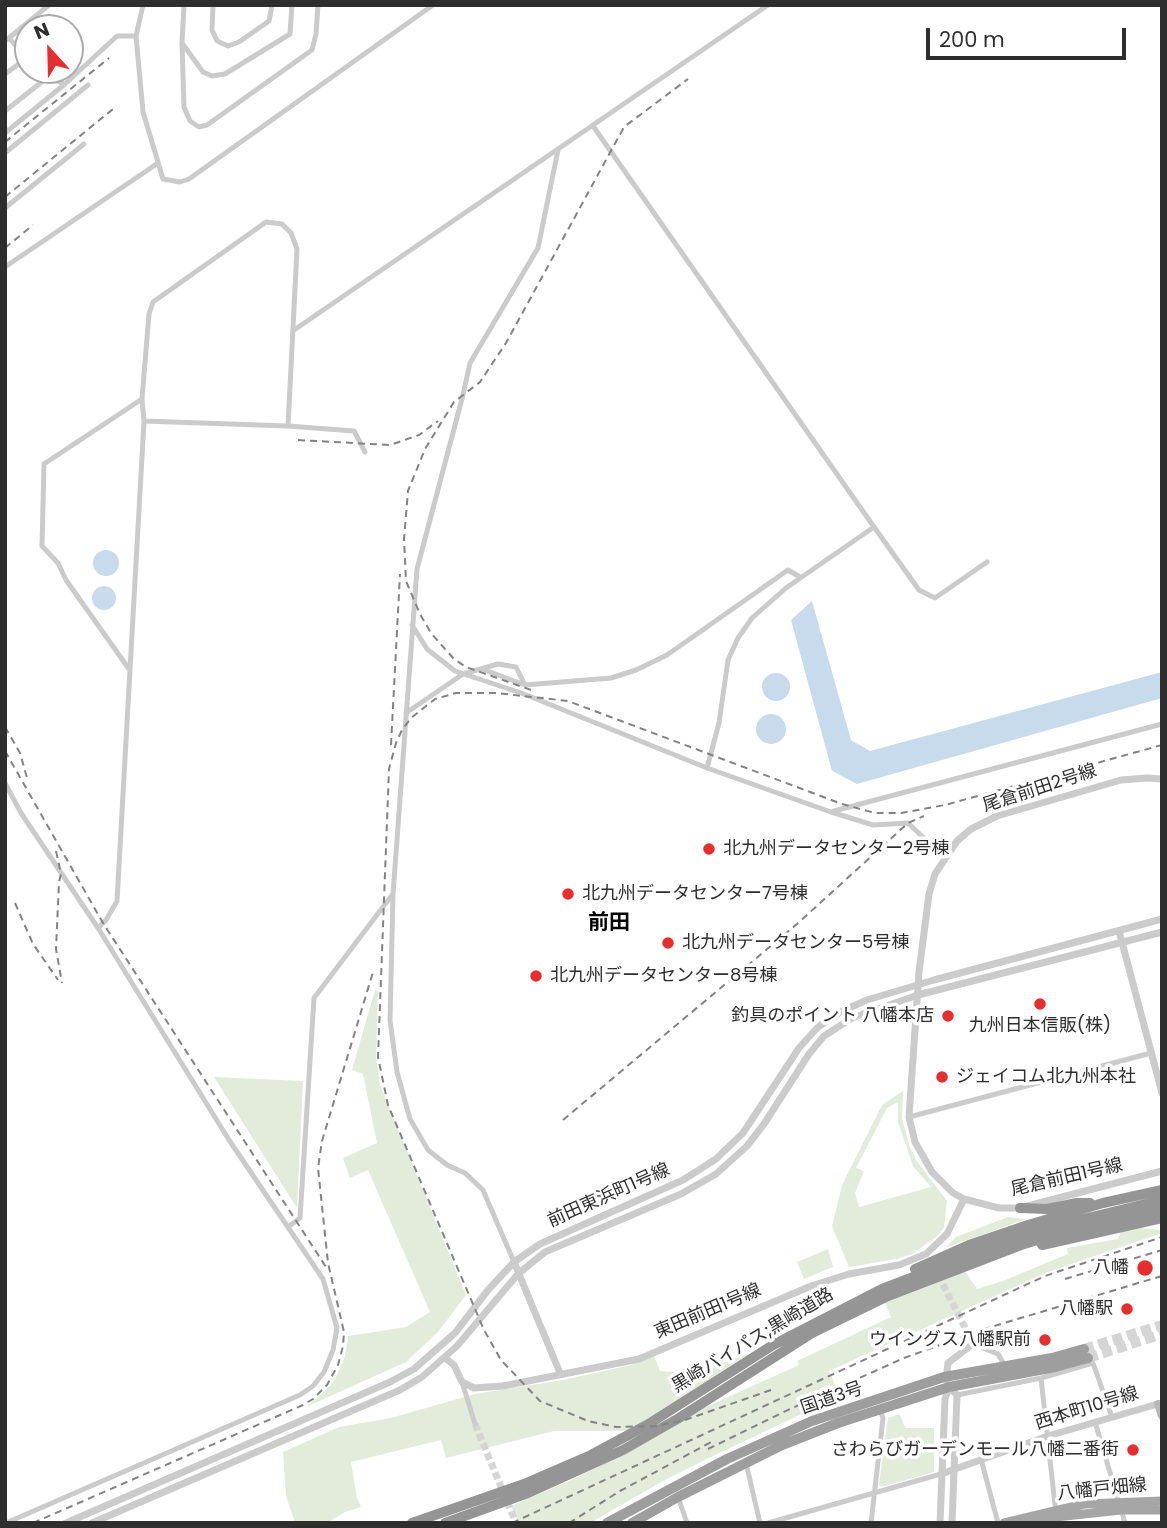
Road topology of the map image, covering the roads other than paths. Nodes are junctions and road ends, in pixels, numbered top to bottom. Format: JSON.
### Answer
{"nodes":[{"id":1,"x":49,"y":5,"type":"edge"},
{"id":2,"x":143,"y":5,"type":"edge"},
{"id":3,"x":184,"y":5,"type":"edge"},
{"id":4,"x":214,"y":5,"type":"edge"},
{"id":5,"x":272,"y":5,"type":"edge"},
{"id":6,"x":292,"y":5,"type":"edge"},
{"id":7,"x":318,"y":5,"type":"edge"},
{"id":8,"x":433,"y":5,"type":"edge"},
{"id":9,"x":768,"y":5,"type":"edge"},
{"id":10,"x":136,"y":36,"type":"junction"},
{"id":11,"x":7,"y":40,"type":"edge"},
{"id":12,"x":182,"y":43,"type":"junction"},
{"id":13,"x":84,"y":66,"type":"edge"},
{"id":14,"x":39,"y":84,"type":"edge"},
{"id":15,"x":65,"y":84,"type":"edge"},
{"id":16,"x":88,"y":85,"type":"dead end"},
{"id":17,"x":5,"y":111,"type":"edge"},
{"id":18,"x":593,"y":126,"type":"junction"},
{"id":19,"x":5,"y":133,"type":"edge"},
{"id":20,"x":84,"y":144,"type":"dead end"},
{"id":21,"x":558,"y":150,"type":"junction"},
{"id":22,"x":5,"y":153,"type":"edge"},
{"id":23,"x":158,"y":163,"type":"junction"},
{"id":24,"x":5,"y":208,"type":"edge"},
{"id":25,"x":5,"y":267,"type":"edge"},
{"id":26,"x":294,"y":330,"type":"junction"},
{"id":27,"x":142,"y":399,"type":"junction"},
{"id":28,"x":144,"y":421,"type":"junction"},
{"id":29,"x":288,"y":426,"type":"junction"},
{"id":30,"x":365,"y":452,"type":"dead end"},
{"id":31,"x":874,"y":527,"type":"junction"},
{"id":32,"x":987,"y":562,"type":"dead end"},
{"id":33,"x":800,"y":578,"type":"junction"},
{"id":34,"x":412,"y":625,"type":"junction"},
{"id":35,"x":129,"y":669,"type":"junction"},
{"id":36,"x":482,"y":669,"type":"junction"},
{"id":37,"x":463,"y":674,"type":"junction"},
{"id":38,"x":525,"y":685,"type":"junction"},
{"id":39,"x":405,"y":713,"type":"junction"},
{"id":40,"x":1162,"y":724,"type":"edge"},
{"id":41,"x":707,"y":768,"type":"junction"},
{"id":42,"x":1162,"y":779,"type":"edge"},
{"id":43,"x":5,"y":783,"type":"edge"},
{"id":44,"x":831,"y":812,"type":"junction"},
{"id":45,"x":945,"y":858,"type":"junction"},
{"id":46,"x":393,"y":894,"type":"junction"},
{"id":47,"x":1162,"y":919,"type":"edge"},
{"id":48,"x":98,"y":928,"type":"junction"},
{"id":49,"x":1119,"y":931,"type":"junction"},
{"id":50,"x":1162,"y":932,"type":"edge"},
{"id":51,"x":1122,"y":943,"type":"junction"},
{"id":52,"x":919,"y":984,"type":"junction"},
{"id":53,"x":918,"y":995,"type":"junction"},
{"id":54,"x":1151,"y":1053,"type":"junction"},
{"id":55,"x":1162,"y":1093,"type":"edge"},
{"id":56,"x":909,"y":1117,"type":"junction"},
{"id":57,"x":1162,"y":1171,"type":"edge"},
{"id":58,"x":1162,"y":1190,"type":"edge"},
{"id":59,"x":964,"y":1199,"type":"junction"},
{"id":60,"x":1162,"y":1200,"type":"edge"},
{"id":61,"x":1103,"y":1206,"type":"dead end"},
{"id":62,"x":1020,"y":1208,"type":"junction"},
{"id":63,"x":1162,"y":1208,"type":"edge"},
{"id":64,"x":1162,"y":1218,"type":"edge"},
{"id":65,"x":1138,"y":1219,"type":"dead end"},
{"id":66,"x":1162,"y":1224,"type":"edge"},
{"id":67,"x":288,"y":1227,"type":"junction"},
{"id":68,"x":514,"y":1262,"type":"junction"},
{"id":69,"x":517,"y":1274,"type":"junction"},
{"id":70,"x":931,"y":1278,"type":"junction"},
{"id":71,"x":845,"y":1306,"type":"junction"},
{"id":72,"x":972,"y":1342,"type":"joint"},
{"id":73,"x":445,"y":1358,"type":"junction"},
{"id":74,"x":1005,"y":1366,"type":"junction"},
{"id":75,"x":561,"y":1373,"type":"junction"},
{"id":76,"x":1041,"y":1378,"type":"junction"},
{"id":77,"x":461,"y":1382,"type":"junction"},
{"id":78,"x":950,"y":1386,"type":"junction"},
{"id":79,"x":704,"y":1395,"type":"junction"},
{"id":80,"x":1160,"y":1404,"type":"edge"},
{"id":81,"x":880,"y":1410,"type":"junction"},
{"id":82,"x":1162,"y":1416,"type":"edge"},
{"id":83,"x":1112,"y":1417,"type":"junction"},
{"id":84,"x":1094,"y":1422,"type":"junction"},
{"id":85,"x":475,"y":1424,"type":"tunnel mouth"},
{"id":86,"x":1048,"y":1436,"type":"junction"},
{"id":87,"x":981,"y":1459,"type":"junction"},
{"id":88,"x":746,"y":1463,"type":"junction"},
{"id":89,"x":955,"y":1469,"type":"junction"},
{"id":90,"x":942,"y":1474,"type":"junction"},
{"id":91,"x":874,"y":1493,"type":"junction"},
{"id":92,"x":678,"y":1497,"type":"junction"},
{"id":93,"x":1162,"y":1501,"type":"edge"},
{"id":94,"x":1119,"y":1506,"type":"junction"},
{"id":95,"x":1162,"y":1510,"type":"edge"},
{"id":96,"x":1057,"y":1517,"type":"edge"},
{"id":97,"x":644,"y":1520,"type":"edge"},
{"id":98,"x":6,"y":1523,"type":"edge"},
{"id":99,"x":66,"y":1523,"type":"edge"},
{"id":100,"x":92,"y":1523,"type":"edge"},
{"id":101,"x":412,"y":1523,"type":"edge"},
{"id":102,"x":445,"y":1523,"type":"edge"},
{"id":103,"x":607,"y":1523,"type":"edge"},
{"id":104,"x":632,"y":1523,"type":"edge"},
{"id":105,"x":687,"y":1523,"type":"edge"},
{"id":106,"x":760,"y":1523,"type":"edge"},
{"id":107,"x":768,"y":1523,"type":"edge"},
{"id":108,"x":871,"y":1523,"type":"edge"},
{"id":109,"x":940,"y":1523,"type":"edge"},
{"id":110,"x":952,"y":1523,"type":"edge"},
{"id":111,"x":998,"y":1523,"type":"edge"},
{"id":112,"x":1004,"y":1523,"type":"edge"},
{"id":113,"x":1037,"y":1523,"type":"edge"},
{"id":114,"x":1125,"y":1523,"type":"edge"}],
"edges":[{"from":1,"to":11,"type":"street"},
{"from":2,"to":10,"type":"street"},
{"from":3,"to":12,"type":"street"},
{"from":4,"to":5,"type":"street"},
{"from":6,"to":12,"type":"street"},
{"from":7,"to":12,"type":"street"},
{"from":8,"to":23,"type":"street"},
{"from":9,"to":18,"type":"street"},
{"from":10,"to":13,"type":"street"},
{"from":10,"to":23,"type":"street"},
{"from":14,"to":17,"type":"street"},
{"from":15,"to":19,"type":"street"},
{"from":16,"to":22,"type":"street"},
{"from":18,"to":21,"type":"street"},
{"from":18,"to":31,"type":"street"},
{"from":20,"to":24,"type":"street"},
{"from":21,"to":26,"type":"street"},
{"from":21,"to":34,"type":"street"},
{"from":23,"to":25,"type":"street"},
{"from":26,"to":27,"type":"street"},
{"from":26,"to":29,"type":"street"},
{"from":27,"to":28,"type":"street"},
{"from":27,"to":35,"type":"street"},
{"from":28,"to":29,"type":"street"},
{"from":28,"to":35,"type":"street"},
{"from":29,"to":30,"type":"street"},
{"from":31,"to":32,"type":"street"},
{"from":31,"to":33,"type":"street"},
{"from":33,"to":38,"type":"street"},
{"from":33,"to":41,"type":"street"},
{"from":34,"to":37,"type":"street"},
{"from":34,"to":39,"type":"street"},
{"from":35,"to":48,"type":"street"},
{"from":36,"to":37,"type":"street"},
{"from":36,"to":38,"type":"street"},
{"from":36,"to":38,"type":"street"},
{"from":37,"to":39,"type":"street"},
{"from":37,"to":41,"type":"street"},
{"from":39,"to":46,"type":"street"},
{"from":40,"to":44,"type":"street"},
{"from":41,"to":44,"type":"street"},
{"from":42,"to":45,"type":"street","name":"尾倉前田2号線"},
{"from":43,"to":48,"type":"street"},
{"from":44,"to":45,"type":"street"},
{"from":45,"to":52,"type":"street","name":"尾倉前田2号線"},
{"from":46,"to":67,"type":"street"},
{"from":46,"to":68,"type":"street"},
{"from":47,"to":49,"type":"street","name":"前田東浜町1号線"},
{"from":48,"to":67,"type":"street"},
{"from":49,"to":51,"type":"street"},
{"from":49,"to":52,"type":"street","name":"前田東浜町1号線"},
{"from":50,"to":51,"type":"street","name":"前田東浜町1号線"},
{"from":51,"to":53,"type":"street","name":"前田東浜町1号線"},
{"from":51,"to":54,"type":"street"},
{"from":52,"to":53,"type":"street","name":"尾倉前田1号線"},
{"from":52,"to":68,"type":"street","name":"前田東浜町1号線"},
{"from":53,"to":56,"type":"street","name":"尾倉前田1号線"},
{"from":53,"to":69,"type":"street","name":"前田東浜町1号線"},
{"from":54,"to":55,"type":"street"},
{"from":54,"to":56,"type":"street"},
{"from":56,"to":59,"type":"street","name":"尾倉前田1号線"},
{"from":57,"to":62,"type":"street","name":"尾倉前田1号線"},
{"from":58,"to":71,"type":"highway"},
{"from":59,"to":62,"type":"street","name":"尾倉前田1号線"},
{"from":59,"to":75,"type":"street","name":"東田前田1号線"},
{"from":60,"to":71,"type":"highway","name":"黒崎バイパス;黒崎道路"},
{"from":61,"to":62,"type":"highway"},
{"from":63,"to":70,"type":"highway","name":"黒崎バイパス;黒崎道路"},
{"from":64,"to":70,"type":"highway"},
{"from":65,"to":66,"type":"highway"},
{"from":67,"to":98,"type":"street"},
{"from":68,"to":69,"type":"street"},
{"from":68,"to":99,"type":"street","name":"前田東浜町1号線"},
{"from":69,"to":73,"type":"street","name":"前田東浜町1号線"},
{"from":69,"to":75,"type":"street"},
{"from":70,"to":79,"type":"highway","name":"黒崎バイパス;黒崎道路"},
{"from":71,"to":79,"type":"highway","name":"黒崎バイパス;黒崎道路"},
{"from":72,"to":74,"type":"street"},
{"from":72,"to":78,"type":"street"},
{"from":73,"to":77,"type":"street"},
{"from":73,"to":100,"type":"street","name":"前田東浜町1号線"},
{"from":74,"to":78,"type":"highway","name":"国道3号"},
{"from":74,"to":78,"type":"highway","name":"国道3号"},
{"from":75,"to":77,"type":"street","name":"東田前田1号線"},
{"from":76,"to":78,"type":"street"},
{"from":76,"to":83,"type":"street"},
{"from":76,"to":86,"type":"street"},
{"from":77,"to":85,"type":"street"},
{"from":78,"to":81,"type":"highway","name":"国道3号"},
{"from":78,"to":89,"type":"street"},
{"from":78,"to":90,"type":"street"},
{"from":78,"to":103,"type":"highway","name":"国道3号"},
{"from":79,"to":101,"type":"highway","name":"黒崎バイパス;黒崎道路"},
{"from":79,"to":102,"type":"highway","name":"黒崎バイパス;黒崎道路"},
{"from":80,"to":82,"type":"main road"},
{"from":80,"to":83,"type":"street","name":"西本町10号線"},
{"from":81,"to":88,"type":"highway","name":"国道3号"},
{"from":81,"to":91,"type":"street"},
{"from":83,"to":84,"type":"street","name":"西本町10号線"},
{"from":84,"to":86,"type":"street","name":"西本町10号線"},
{"from":84,"to":94,"type":"street"},
{"from":86,"to":87,"type":"street","name":"西本町10号線"},
{"from":86,"to":96,"type":"street"},
{"from":87,"to":89,"type":"street","name":"西本町10号線"},
{"from":87,"to":111,"type":"street"},
{"from":88,"to":92,"type":"highway","name":"国道3号"},
{"from":88,"to":106,"type":"street"},
{"from":89,"to":90,"type":"street","name":"西本町10号線"},
{"from":89,"to":110,"type":"street"},
{"from":90,"to":91,"type":"street"},
{"from":90,"to":109,"type":"street"},
{"from":91,"to":107,"type":"street"},
{"from":91,"to":108,"type":"street"},
{"from":92,"to":97,"type":"highway","name":"国道3号"},
{"from":92,"to":105,"type":"street"},
{"from":93,"to":94,"type":"main road","name":"八幡戸畑線"},
{"from":94,"to":95,"type":"main road","name":"八幡戸畑線"},
{"from":94,"to":96,"type":"main road","name":"八幡戸畑線"},
{"from":94,"to":114,"type":"street"},
{"from":96,"to":112,"type":"main road","name":"八幡戸畑線"},
{"from":96,"to":113,"type":"main road","name":"八幡戸畑線"},
{"from":97,"to":104,"type":"highway","name":"国道3号"}]}
